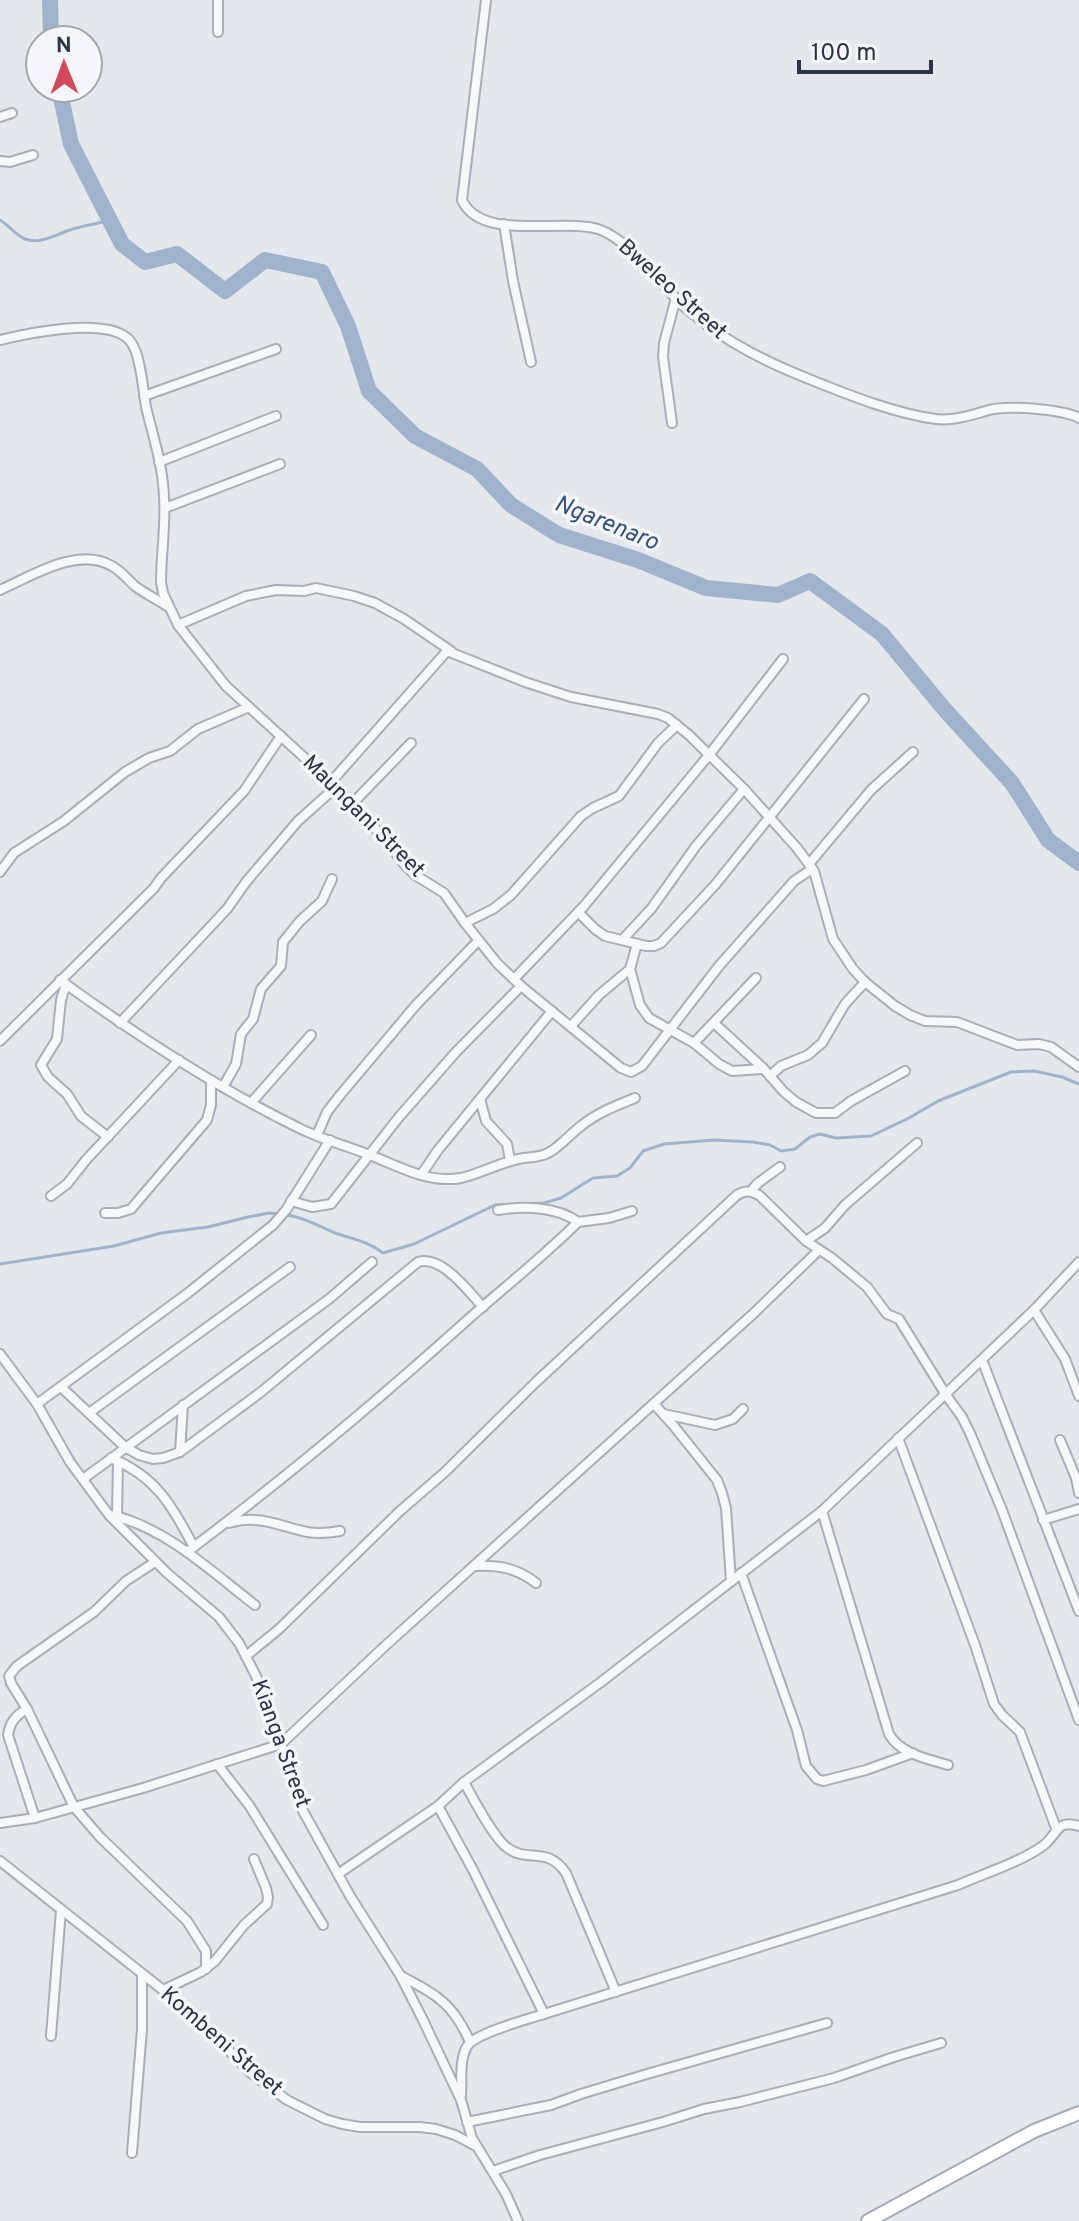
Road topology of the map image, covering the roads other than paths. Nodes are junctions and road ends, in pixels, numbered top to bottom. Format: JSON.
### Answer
{"nodes":[{"id":1,"x":218,"y":0,"type":"edge"},
{"id":2,"x":486,"y":0,"type":"edge"},
{"id":3,"x":218,"y":32,"type":"dead end"},
{"id":4,"x":12,"y":113,"type":"dead end"},
{"id":5,"x":0,"y":117,"type":"edge"},
{"id":6,"x":33,"y":155,"type":"dead end"},
{"id":7,"x":0,"y":161,"type":"edge"},
{"id":8,"x":504,"y":224,"type":"junction"},
{"id":9,"x":676,"y":298,"type":"junction"},
{"id":10,"x":0,"y":340,"type":"edge"},
{"id":11,"x":276,"y":349,"type":"dead end"},
{"id":12,"x":531,"y":362,"type":"dead end"},
{"id":13,"x":144,"y":396,"type":"junction"},
{"id":14,"x":276,"y":416,"type":"dead end"},
{"id":15,"x":1079,"y":418,"type":"edge"},
{"id":16,"x":672,"y":423,"type":"dead end"},
{"id":17,"x":159,"y":462,"type":"junction"},
{"id":18,"x":280,"y":464,"type":"dead end"},
{"id":19,"x":165,"y":508,"type":"junction"},
{"id":20,"x":0,"y":590,"type":"edge"},
{"id":21,"x":168,"y":606,"type":"junction"},
{"id":22,"x":178,"y":625,"type":"junction"},
{"id":23,"x":451,"y":651,"type":"junction"},
{"id":24,"x":783,"y":659,"type":"dead end"},
{"id":25,"x":864,"y":699,"type":"dead end"},
{"id":26,"x":249,"y":707,"type":"junction"},
{"id":27,"x":677,"y":725,"type":"junction"},
{"id":28,"x":281,"y":736,"type":"junction"},
{"id":29,"x":411,"y":743,"type":"dead end"},
{"id":30,"x":913,"y":752,"type":"dead end"},
{"id":31,"x":709,"y":755,"type":"junction"},
{"id":32,"x":334,"y":784,"type":"junction"},
{"id":33,"x":744,"y":789,"type":"junction"},
{"id":34,"x":352,"y":804,"type":"junction"},
{"id":35,"x":769,"y":816,"type":"junction"},
{"id":36,"x":810,"y":866,"type":"junction"},
{"id":37,"x":0,"y":872,"type":"edge"},
{"id":38,"x":332,"y":879,"type":"dead end"},
{"id":39,"x":578,"y":912,"type":"junction"},
{"id":40,"x":465,"y":923,"type":"junction"},
{"id":41,"x":623,"y":939,"type":"junction"},
{"id":42,"x":478,"y":941,"type":"junction"},
{"id":43,"x":637,"y":944,"type":"junction"},
{"id":44,"x":630,"y":969,"type":"junction"},
{"id":45,"x":756,"y":978,"type":"dead end"},
{"id":46,"x":63,"y":982,"type":"junction"},
{"id":47,"x":865,"y":982,"type":"junction"},
{"id":48,"x":518,"y":983,"type":"junction"},
{"id":49,"x":552,"y":1011,"type":"junction"},
{"id":50,"x":120,"y":1023,"type":"junction"},
{"id":51,"x":714,"y":1023,"type":"junction"},
{"id":52,"x":571,"y":1026,"type":"junction"},
{"id":53,"x":669,"y":1029,"type":"junction"},
{"id":54,"x":311,"y":1035,"type":"dead end"},
{"id":55,"x":0,"y":1041,"type":"edge"},
{"id":56,"x":694,"y":1043,"type":"junction"},
{"id":57,"x":179,"y":1060,"type":"junction"},
{"id":58,"x":1079,"y":1067,"type":"edge"},
{"id":59,"x":905,"y":1071,"type":"dead end"},
{"id":60,"x":767,"y":1072,"type":"junction"},
{"id":61,"x":211,"y":1080,"type":"junction"},
{"id":62,"x":223,"y":1087,"type":"junction"},
{"id":63,"x":635,"y":1098,"type":"dead end"},
{"id":64,"x":480,"y":1099,"type":"junction"},
{"id":65,"x":251,"y":1103,"type":"junction"},
{"id":66,"x":317,"y":1135,"type":"junction"},
{"id":67,"x":108,"y":1137,"type":"junction"},
{"id":68,"x":330,"y":1140,"type":"junction"},
{"id":69,"x":917,"y":1143,"type":"dead end"},
{"id":70,"x":368,"y":1154,"type":"junction"},
{"id":71,"x":510,"y":1160,"type":"junction"},
{"id":72,"x":780,"y":1167,"type":"dead end"},
{"id":73,"x":421,"y":1175,"type":"junction"},
{"id":74,"x":751,"y":1191,"type":"junction"},
{"id":75,"x":51,"y":1196,"type":"dead end"},
{"id":76,"x":291,"y":1201,"type":"junction"},
{"id":77,"x":498,"y":1210,"type":"dead end"},
{"id":78,"x":632,"y":1211,"type":"dead end"},
{"id":79,"x":105,"y":1213,"type":"dead end"},
{"id":80,"x":578,"y":1222,"type":"junction"},
{"id":81,"x":806,"y":1241,"type":"junction"},
{"id":82,"x":819,"y":1250,"type":"junction"},
{"id":83,"x":372,"y":1262,"type":"dead end"},
{"id":84,"x":1079,"y":1262,"type":"edge"},
{"id":85,"x":290,"y":1267,"type":"dead end"},
{"id":86,"x":483,"y":1307,"type":"junction"},
{"id":87,"x":1034,"y":1310,"type":"junction"},
{"id":88,"x":0,"y":1354,"type":"edge"},
{"id":89,"x":982,"y":1360,"type":"junction"},
{"id":90,"x":61,"y":1387,"type":"junction"},
{"id":91,"x":946,"y":1395,"type":"junction"},
{"id":92,"x":1079,"y":1396,"type":"edge"},
{"id":93,"x":37,"y":1404,"type":"junction"},
{"id":94,"x":654,"y":1404,"type":"junction"},
{"id":95,"x":183,"y":1405,"type":"junction"},
{"id":96,"x":743,"y":1409,"type":"dead end"},
{"id":97,"x":89,"y":1413,"type":"junction"},
{"id":98,"x":663,"y":1414,"type":"junction"},
{"id":99,"x":898,"y":1438,"type":"junction"},
{"id":100,"x":1060,"y":1440,"type":"dead end"},
{"id":101,"x":125,"y":1447,"type":"junction"},
{"id":102,"x":180,"y":1452,"type":"junction"},
{"id":103,"x":114,"y":1460,"type":"junction"},
{"id":104,"x":83,"y":1479,"type":"junction"},
{"id":105,"x":1079,"y":1493,"type":"edge"},
{"id":106,"x":1079,"y":1509,"type":"edge"},
{"id":107,"x":822,"y":1511,"type":"junction"},
{"id":108,"x":113,"y":1515,"type":"junction"},
{"id":109,"x":1043,"y":1520,"type":"junction"},
{"id":110,"x":224,"y":1524,"type":"junction"},
{"id":111,"x":340,"y":1531,"type":"dead end"},
{"id":112,"x":191,"y":1550,"type":"junction"},
{"id":113,"x":155,"y":1562,"type":"junction"},
{"id":114,"x":474,"y":1566,"type":"junction"},
{"id":115,"x":741,"y":1573,"type":"junction"},
{"id":116,"x":731,"y":1581,"type":"junction"},
{"id":117,"x":536,"y":1583,"type":"dead end"},
{"id":118,"x":255,"y":1605,"type":"dead end"},
{"id":119,"x":1079,"y":1611,"type":"edge"},
{"id":120,"x":246,"y":1656,"type":"junction"},
{"id":121,"x":27,"y":1709,"type":"junction"},
{"id":122,"x":1079,"y":1720,"type":"edge"},
{"id":123,"x":281,"y":1744,"type":"junction"},
{"id":124,"x":913,"y":1753,"type":"junction"},
{"id":125,"x":217,"y":1764,"type":"junction"},
{"id":126,"x":948,"y":1765,"type":"dead end"},
{"id":127,"x":464,"y":1782,"type":"junction"},
{"id":128,"x":438,"y":1806,"type":"junction"},
{"id":129,"x":74,"y":1807,"type":"junction"},
{"id":130,"x":35,"y":1818,"type":"junction"},
{"id":131,"x":0,"y":1823,"type":"edge"},
{"id":132,"x":1079,"y":1826,"type":"edge"},
{"id":133,"x":1056,"y":1828,"type":"junction"},
{"id":134,"x":254,"y":1859,"type":"dead end"},
{"id":135,"x":0,"y":1861,"type":"edge"},
{"id":136,"x":338,"y":1874,"type":"junction"},
{"id":137,"x":61,"y":1910,"type":"junction"},
{"id":138,"x":323,"y":1925,"type":"dead end"},
{"id":139,"x":206,"y":1969,"type":"junction"},
{"id":140,"x":142,"y":1974,"type":"junction"},
{"id":141,"x":400,"y":1975,"type":"junction"},
{"id":142,"x":163,"y":1990,"type":"junction"},
{"id":143,"x":616,"y":1992,"type":"junction"},
{"id":144,"x":544,"y":2014,"type":"junction"},
{"id":145,"x":827,"y":2023,"type":"dead end"},
{"id":146,"x":51,"y":2036,"type":"dead end"},
{"id":147,"x":470,"y":2042,"type":"junction"},
{"id":148,"x":941,"y":2043,"type":"dead end"},
{"id":149,"x":461,"y":2100,"type":"junction"},
{"id":150,"x":1079,"y":2113,"type":"edge"},
{"id":151,"x":467,"y":2122,"type":"junction"},
{"id":152,"x":477,"y":2146,"type":"junction"},
{"id":153,"x":132,"y":2153,"type":"dead end"},
{"id":154,"x":493,"y":2171,"type":"junction"},
{"id":155,"x":518,"y":2221,"type":"edge"},
{"id":156,"x":868,"y":2221,"type":"edge"}],
"edges":[{"from":1,"to":3,"type":"street"},
{"from":2,"to":8,"type":"street","name":"Bweleo Street"},
{"from":4,"to":5,"type":"street"},
{"from":6,"to":7,"type":"street"},
{"from":8,"to":9,"type":"street","name":"Bweleo Street"},
{"from":8,"to":12,"type":"street"},
{"from":9,"to":15,"type":"street","name":"Bweleo Street"},
{"from":9,"to":16,"type":"street"},
{"from":10,"to":13,"type":"street","name":"Maungani Street"},
{"from":11,"to":13,"type":"street"},
{"from":13,"to":17,"type":"street","name":"Maungani Street"},
{"from":14,"to":17,"type":"street"},
{"from":17,"to":19,"type":"street","name":"Maungani Street"},
{"from":18,"to":19,"type":"street"},
{"from":19,"to":21,"type":"street","name":"Maungani Street"},
{"from":20,"to":21,"type":"street"},
{"from":21,"to":22,"type":"street","name":"Maungani Street"},
{"from":22,"to":23,"type":"street"},
{"from":22,"to":26,"type":"street","name":"Maungani Street"},
{"from":23,"to":27,"type":"street"},
{"from":23,"to":32,"type":"street"},
{"from":24,"to":31,"type":"street"},
{"from":25,"to":35,"type":"street"},
{"from":26,"to":28,"type":"street","name":"Maungani Street"},
{"from":26,"to":37,"type":"street"},
{"from":27,"to":31,"type":"street"},
{"from":27,"to":40,"type":"street"},
{"from":28,"to":32,"type":"street","name":"Maungani Street"},
{"from":28,"to":46,"type":"street"},
{"from":29,"to":34,"type":"street"},
{"from":30,"to":36,"type":"street","name":"Maungani Street"},
{"from":31,"to":33,"type":"street"},
{"from":31,"to":39,"type":"street"},
{"from":32,"to":34,"type":"street","name":"Maungani Street"},
{"from":32,"to":50,"type":"street"},
{"from":33,"to":35,"type":"street"},
{"from":33,"to":41,"type":"street"},
{"from":34,"to":40,"type":"street","name":"Maungani Street"},
{"from":35,"to":36,"type":"street"},
{"from":35,"to":43,"type":"street"},
{"from":36,"to":47,"type":"street"},
{"from":36,"to":53,"type":"street","name":"Maungani Street"},
{"from":38,"to":62,"type":"street"},
{"from":39,"to":41,"type":"street"},
{"from":39,"to":48,"type":"street"},
{"from":40,"to":42,"type":"street","name":"Maungani Street"},
{"from":41,"to":43,"type":"street"},
{"from":42,"to":48,"type":"street","name":"Maungani Street"},
{"from":42,"to":66,"type":"street"},
{"from":43,"to":44,"type":"street"},
{"from":44,"to":52,"type":"street"},
{"from":44,"to":53,"type":"street"},
{"from":45,"to":51,"type":"street"},
{"from":46,"to":50,"type":"street"},
{"from":46,"to":55,"type":"street"},
{"from":46,"to":67,"type":"street"},
{"from":47,"to":58,"type":"street"},
{"from":47,"to":60,"type":"street"},
{"from":48,"to":49,"type":"street","name":"Maungani Street"},
{"from":48,"to":70,"type":"street"},
{"from":49,"to":52,"type":"street","name":"Maungani Street"},
{"from":49,"to":64,"type":"street"},
{"from":50,"to":57,"type":"street"},
{"from":51,"to":56,"type":"street"},
{"from":51,"to":60,"type":"street"},
{"from":52,"to":53,"type":"street","name":"Maungani Street"},
{"from":53,"to":56,"type":"street"},
{"from":54,"to":65,"type":"street"},
{"from":56,"to":60,"type":"street"},
{"from":57,"to":61,"type":"street"},
{"from":57,"to":67,"type":"street"},
{"from":59,"to":60,"type":"street"},
{"from":61,"to":62,"type":"street"},
{"from":61,"to":79,"type":"street"},
{"from":62,"to":65,"type":"street"},
{"from":63,"to":71,"type":"street"},
{"from":64,"to":71,"type":"street"},
{"from":64,"to":73,"type":"street"},
{"from":65,"to":66,"type":"street"},
{"from":66,"to":68,"type":"street"},
{"from":67,"to":75,"type":"street"},
{"from":68,"to":70,"type":"street"},
{"from":68,"to":76,"type":"street"},
{"from":69,"to":81,"type":"street"},
{"from":70,"to":73,"type":"street"},
{"from":70,"to":76,"type":"street"},
{"from":71,"to":73,"type":"street"},
{"from":72,"to":74,"type":"street"},
{"from":74,"to":81,"type":"street"},
{"from":74,"to":120,"type":"street"},
{"from":76,"to":90,"type":"street"},
{"from":77,"to":80,"type":"street"},
{"from":78,"to":80,"type":"street"},
{"from":80,"to":86,"type":"street"},
{"from":81,"to":82,"type":"street"},
{"from":82,"to":91,"type":"street"},
{"from":82,"to":94,"type":"street"},
{"from":83,"to":95,"type":"street"},
{"from":84,"to":87,"type":"street"},
{"from":85,"to":97,"type":"street"},
{"from":86,"to":102,"type":"street"},
{"from":86,"to":110,"type":"street"},
{"from":87,"to":89,"type":"street"},
{"from":87,"to":92,"type":"street"},
{"from":88,"to":93,"type":"street","name":"Kianga Street"},
{"from":89,"to":91,"type":"street"},
{"from":89,"to":109,"type":"street"},
{"from":90,"to":93,"type":"street"},
{"from":90,"to":97,"type":"street"},
{"from":91,"to":99,"type":"street"},
{"from":91,"to":122,"type":"street"},
{"from":93,"to":104,"type":"street","name":"Kianga Street"},
{"from":94,"to":98,"type":"street"},
{"from":94,"to":114,"type":"street"},
{"from":95,"to":101,"type":"street"},
{"from":95,"to":102,"type":"street"},
{"from":96,"to":98,"type":"street"},
{"from":97,"to":101,"type":"street"},
{"from":98,"to":116,"type":"street"},
{"from":99,"to":107,"type":"street"},
{"from":99,"to":133,"type":"street"},
{"from":100,"to":105,"type":"street"},
{"from":101,"to":102,"type":"street"},
{"from":101,"to":103,"type":"street"},
{"from":103,"to":104,"type":"street"},
{"from":103,"to":108,"type":"street"},
{"from":103,"to":112,"type":"street"},
{"from":104,"to":108,"type":"street","name":"Kianga Street"},
{"from":106,"to":109,"type":"street"},
{"from":107,"to":115,"type":"street"},
{"from":107,"to":124,"type":"street"},
{"from":108,"to":112,"type":"street"},
{"from":108,"to":113,"type":"street","name":"Kianga Street"},
{"from":109,"to":119,"type":"street"},
{"from":110,"to":111,"type":"street"},
{"from":110,"to":112,"type":"street"},
{"from":112,"to":118,"type":"street"},
{"from":113,"to":120,"type":"street","name":"Kianga Street"},
{"from":113,"to":121,"type":"street"},
{"from":114,"to":117,"type":"street"},
{"from":114,"to":123,"type":"street"},
{"from":115,"to":116,"type":"street"},
{"from":115,"to":124,"type":"street"},
{"from":116,"to":127,"type":"street"},
{"from":120,"to":123,"type":"street","name":"Kianga Street"},
{"from":121,"to":129,"type":"street"},
{"from":121,"to":130,"type":"street"},
{"from":123,"to":125,"type":"street"},
{"from":123,"to":136,"type":"street","name":"Kianga Street"},
{"from":124,"to":126,"type":"street"},
{"from":125,"to":129,"type":"street"},
{"from":125,"to":138,"type":"street"},
{"from":127,"to":128,"type":"street"},
{"from":127,"to":143,"type":"street"},
{"from":128,"to":136,"type":"street"},
{"from":128,"to":144,"type":"street"},
{"from":129,"to":130,"type":"street"},
{"from":129,"to":139,"type":"street"},
{"from":130,"to":131,"type":"street"},
{"from":132,"to":133,"type":"street"},
{"from":133,"to":143,"type":"street"},
{"from":134,"to":139,"type":"street"},
{"from":135,"to":137,"type":"street","name":"Kombeni Street"},
{"from":136,"to":141,"type":"street","name":"Kianga Street"},
{"from":137,"to":140,"type":"street","name":"Kombeni Street"},
{"from":137,"to":146,"type":"street"},
{"from":139,"to":142,"type":"street"},
{"from":140,"to":142,"type":"street","name":"Kombeni Street"},
{"from":140,"to":153,"type":"street"},
{"from":141,"to":147,"type":"street"},
{"from":141,"to":149,"type":"street","name":"Kianga Street"},
{"from":142,"to":152,"type":"street","name":"Kombeni Street"},
{"from":143,"to":144,"type":"street"},
{"from":144,"to":147,"type":"street"},
{"from":145,"to":151,"type":"street"},
{"from":147,"to":149,"type":"street"},
{"from":148,"to":154,"type":"street"},
{"from":149,"to":151,"type":"street","name":"Kianga Street"},
{"from":150,"to":156,"type":"main road"},
{"from":151,"to":152,"type":"street","name":"Kianga Street"},
{"from":152,"to":154,"type":"street","name":"Kianga Street"},
{"from":154,"to":155,"type":"street","name":"Kianga Street"}]}
